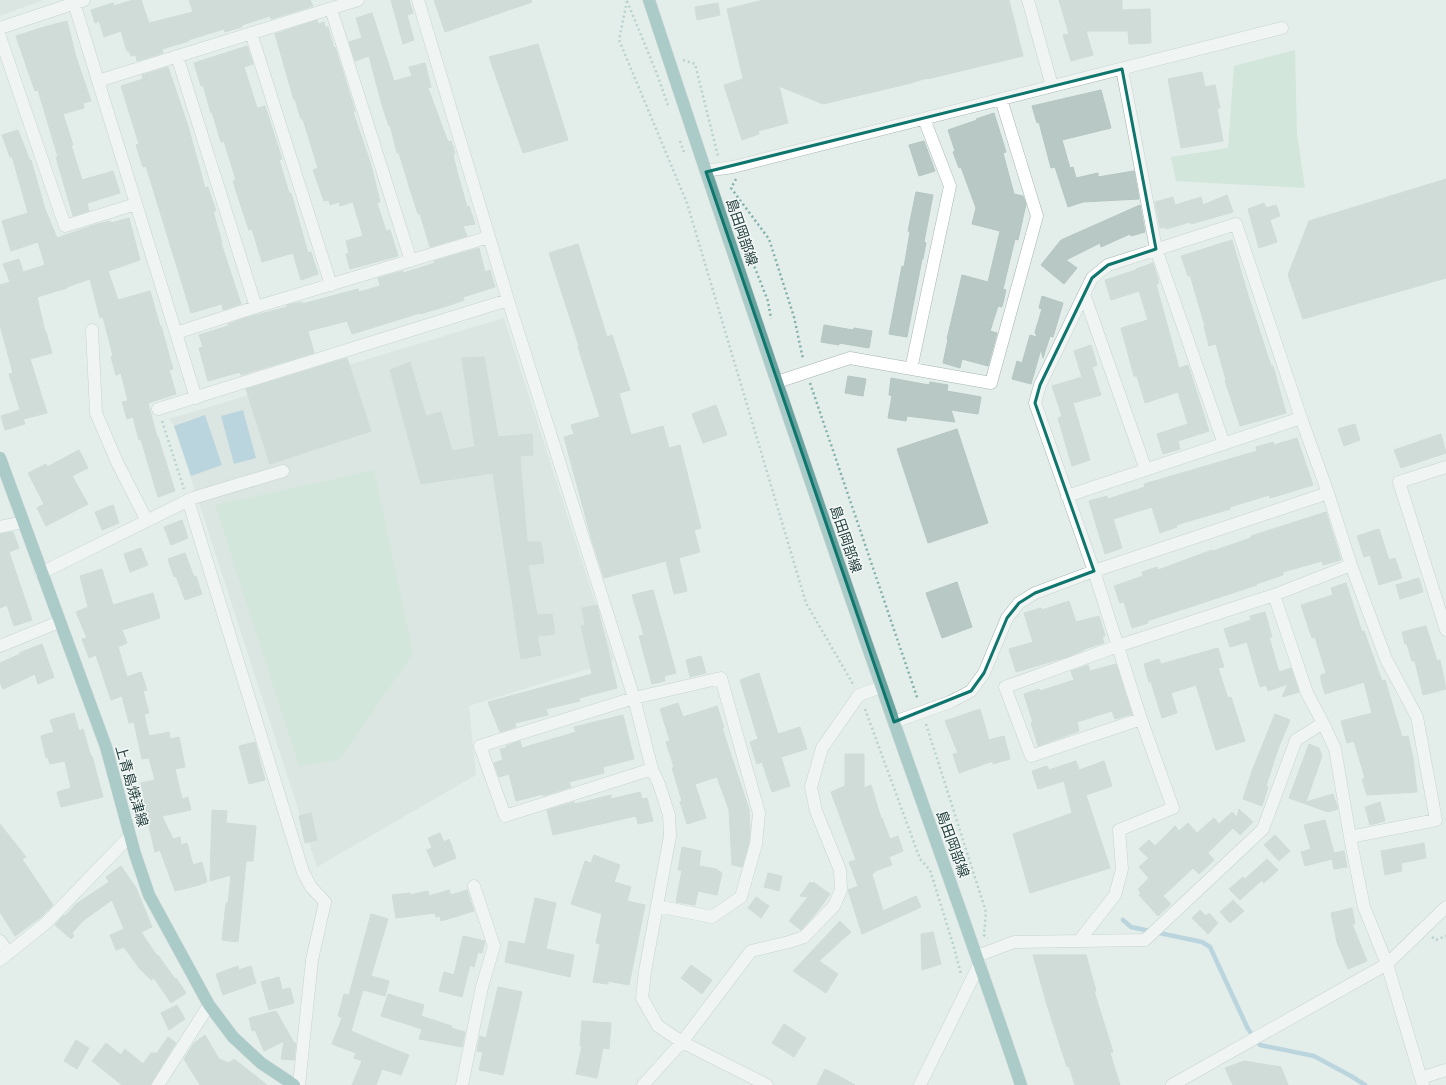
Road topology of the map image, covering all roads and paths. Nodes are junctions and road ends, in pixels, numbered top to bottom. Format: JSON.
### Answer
{"nodes":[{"id":1,"x":358,"y":0,"type":"edge"},
{"id":2,"x":418,"y":0,"type":"edge"},
{"id":3,"x":627,"y":0,"type":"edge"},
{"id":4,"x":649,"y":0,"type":"edge"},
{"id":5,"x":1028,"y":0,"type":"edge"},
{"id":6,"x":80,"y":2,"type":"edge"},
{"id":7,"x":331,"y":9,"type":"junction"},
{"id":8,"x":0,"y":28,"type":"edge"},
{"id":9,"x":1282,"y":28,"type":"dead end"},
{"id":10,"x":251,"y":33,"type":"junction"},
{"id":11,"x":0,"y":37,"type":"edge"},
{"id":12,"x":177,"y":56,"type":"junction"},
{"id":13,"x":677,"y":58,"type":"dead end"},
{"id":14,"x":1122,"y":69,"type":"junction"},
{"id":15,"x":98,"y":81,"type":"junction"},
{"id":16,"x":1052,"y":86,"type":"junction"},
{"id":17,"x":1002,"y":99,"type":"junction"},
{"id":18,"x":924,"y":119,"type":"junction"},
{"id":19,"x":719,"y":158,"type":"dead end"},
{"id":20,"x":706,"y":172,"type":"junction"},
{"id":21,"x":736,"y":179,"type":"dead end"},
{"id":22,"x":136,"y":204,"type":"junction"},
{"id":23,"x":489,"y":236,"type":"junction"},
{"id":24,"x":1156,"y":249,"type":"junction"},
{"id":25,"x":411,"y":261,"type":"junction"},
{"id":26,"x":331,"y":285,"type":"junction"},
{"id":27,"x":1084,"y":294,"type":"junction"},
{"id":28,"x":508,"y":300,"type":"junction"},
{"id":29,"x":256,"y":307,"type":"junction"},
{"id":30,"x":92,"y":330,"type":"dead end"},
{"id":31,"x":176,"y":333,"type":"junction"},
{"id":32,"x":911,"y":369,"type":"junction"},
{"id":33,"x":805,"y":372,"type":"junction"},
{"id":34,"x":776,"y":382,"type":"junction"},
{"id":35,"x":196,"y":398,"type":"junction"},
{"id":36,"x":158,"y":409,"type":"joint"},
{"id":37,"x":1301,"y":418,"type":"junction"},
{"id":38,"x":1224,"y":444,"type":"junction"},
{"id":39,"x":0,"y":458,"type":"edge"},
{"id":40,"x":1446,"y":467,"type":"edge"},
{"id":41,"x":1146,"y":470,"type":"junction"},
{"id":42,"x":284,"y":471,"type":"dead end"},
{"id":43,"x":1328,"y":493,"type":"junction"},
{"id":44,"x":1067,"y":496,"type":"junction"},
{"id":45,"x":188,"y":500,"type":"junction"},
{"id":46,"x":147,"y":521,"type":"junction"},
{"id":47,"x":23,"y":522,"type":"junction"},
{"id":48,"x":0,"y":527,"type":"edge"},
{"id":49,"x":1351,"y":566,"type":"junction"},
{"id":50,"x":1094,"y":571,"type":"junction"},
{"id":51,"x":41,"y":573,"type":"junction"},
{"id":52,"x":1274,"y":595,"type":"junction"},
{"id":53,"x":59,"y":622,"type":"junction"},
{"id":54,"x":1446,"y":630,"type":"edge"},
{"id":55,"x":0,"y":646,"type":"edge"},
{"id":56,"x":1118,"y":646,"type":"junction"},
{"id":57,"x":881,"y":687,"type":"junction"},
{"id":58,"x":859,"y":695,"type":"junction"},
{"id":59,"x":634,"y":698,"type":"junction"},
{"id":60,"x":922,"y":712,"type":"junction"},
{"id":61,"x":1141,"y":719,"type":"junction"},
{"id":62,"x":894,"y":722,"type":"junction"},
{"id":63,"x":1323,"y":723,"type":"junction"},
{"id":64,"x":652,"y":769,"type":"junction"},
{"id":65,"x":130,"y":836,"type":"junction"},
{"id":66,"x":1350,"y":837,"type":"junction"},
{"id":67,"x":474,"y":886,"type":"dead end"},
{"id":68,"x":657,"y":906,"type":"junction"},
{"id":69,"x":1446,"y":907,"type":"edge"},
{"id":70,"x":0,"y":941,"type":"edge"},
{"id":71,"x":1079,"y":941,"type":"junction"},
{"id":72,"x":992,"y":942,"type":"dead end"},
{"id":73,"x":4,"y":956,"type":"edge"},
{"id":74,"x":978,"y":959,"type":"junction"},
{"id":75,"x":1387,"y":964,"type":"junction"},
{"id":76,"x":961,"y":974,"type":"dead end"},
{"id":77,"x":209,"y":1005,"type":"junction"},
{"id":78,"x":682,"y":1042,"type":"junction"},
{"id":79,"x":1446,"y":1070,"type":"edge"},
{"id":80,"x":1422,"y":1082,"type":"edge"},
{"id":81,"x":158,"y":1085,"type":"edge"},
{"id":82,"x":294,"y":1085,"type":"edge"},
{"id":83,"x":299,"y":1085,"type":"edge"},
{"id":84,"x":462,"y":1085,"type":"edge"},
{"id":85,"x":643,"y":1085,"type":"edge"},
{"id":86,"x":767,"y":1085,"type":"edge"},
{"id":87,"x":920,"y":1085,"type":"edge"},
{"id":88,"x":1021,"y":1085,"type":"edge"},
{"id":89,"x":1172,"y":1085,"type":"edge"}],
"edges":[{"from":1,"to":7,"type":"street"},
{"from":2,"to":23,"type":"street"},
{"from":3,"to":58,"type":"path"},
{"from":4,"to":20,"type":"main road","name":"島田岡部線"},
{"from":5,"to":16,"type":"street"},
{"from":6,"to":8,"type":"street"},
{"from":6,"to":15,"type":"street"},
{"from":7,"to":10,"type":"street"},
{"from":7,"to":25,"type":"street"},
{"from":9,"to":14,"type":"street"},
{"from":10,"to":12,"type":"street"},
{"from":10,"to":26,"type":"street"},
{"from":11,"to":22,"type":"street"},
{"from":12,"to":15,"type":"street"},
{"from":12,"to":29,"type":"street"},
{"from":13,"to":19,"type":"path"},
{"from":14,"to":16,"type":"street"},
{"from":14,"to":24,"type":"street"},
{"from":15,"to":22,"type":"street"},
{"from":16,"to":17,"type":"street"},
{"from":17,"to":18,"type":"street"},
{"from":17,"to":32,"type":"street"},
{"from":18,"to":20,"type":"street"},
{"from":18,"to":32,"type":"street"},
{"from":20,"to":34,"type":"main road","name":"島田岡部線"},
{"from":21,"to":33,"type":"path"},
{"from":22,"to":31,"type":"street"},
{"from":23,"to":25,"type":"street"},
{"from":23,"to":28,"type":"street"},
{"from":24,"to":27,"type":"street"},
{"from":24,"to":37,"type":"street"},
{"from":24,"to":38,"type":"street"},
{"from":25,"to":26,"type":"street"},
{"from":26,"to":29,"type":"street"},
{"from":27,"to":41,"type":"street"},
{"from":27,"to":44,"type":"street"},
{"from":28,"to":35,"type":"street"},
{"from":28,"to":59,"type":"street"},
{"from":29,"to":31,"type":"street"},
{"from":30,"to":46,"type":"street"},
{"from":31,"to":35,"type":"street"},
{"from":32,"to":33,"type":"street"},
{"from":33,"to":34,"type":"street"},
{"from":33,"to":60,"type":"path"},
{"from":34,"to":57,"type":"main road","name":"島田岡部線"},
{"from":35,"to":36,"type":"street"},
{"from":36,"to":45,"type":"path"},
{"from":37,"to":38,"type":"street"},
{"from":37,"to":43,"type":"street"},
{"from":38,"to":41,"type":"street"},
{"from":39,"to":47,"type":"main road","name":"上青島焼津線"},
{"from":40,"to":54,"type":"street"},
{"from":41,"to":44,"type":"street"},
{"from":42,"to":45,"type":"street"},
{"from":43,"to":49,"type":"street"},
{"from":43,"to":50,"type":"street"},
{"from":44,"to":50,"type":"street"},
{"from":45,"to":46,"type":"street"},
{"from":45,"to":83,"type":"street"},
{"from":46,"to":51,"type":"street"},
{"from":47,"to":48,"type":"street"},
{"from":47,"to":51,"type":"main road","name":"上青島焼津線"},
{"from":49,"to":52,"type":"street"},
{"from":49,"to":66,"type":"street"},
{"from":50,"to":56,"type":"street"},
{"from":50,"to":60,"type":"street"},
{"from":51,"to":53,"type":"main road","name":"上青島焼津線"},
{"from":52,"to":56,"type":"street"},
{"from":52,"to":63,"type":"street"},
{"from":53,"to":55,"type":"street"},
{"from":53,"to":65,"type":"main road","name":"上青島焼津線"},
{"from":56,"to":61,"type":"street"},
{"from":56,"to":61,"type":"street"},
{"from":57,"to":58,"type":"street"},
{"from":57,"to":62,"type":"main road","name":"島田岡部線"},
{"from":58,"to":76,"type":"path"},
{"from":58,"to":78,"type":"street"},
{"from":59,"to":64,"type":"street"},
{"from":59,"to":64,"type":"street"},
{"from":59,"to":68,"type":"street"},
{"from":60,"to":62,"type":"street"},
{"from":60,"to":72,"type":"path"},
{"from":61,"to":71,"type":"street"},
{"from":62,"to":74,"type":"main road","name":"島田岡部線"},
{"from":63,"to":66,"type":"street"},
{"from":63,"to":71,"type":"street"},
{"from":64,"to":68,"type":"street"},
{"from":65,"to":73,"type":"street"},
{"from":65,"to":77,"type":"main road","name":"上青島焼津線"},
{"from":66,"to":75,"type":"street"},
{"from":67,"to":84,"type":"street"},
{"from":68,"to":78,"type":"street"},
{"from":69,"to":75,"type":"street"},
{"from":70,"to":73,"type":"street"},
{"from":71,"to":74,"type":"street"},
{"from":74,"to":87,"type":"street"},
{"from":74,"to":88,"type":"main road","name":"島田岡部線"},
{"from":75,"to":80,"type":"street"},
{"from":75,"to":89,"type":"street"},
{"from":77,"to":81,"type":"street"},
{"from":77,"to":82,"type":"main road","name":"上青島焼津線"},
{"from":78,"to":85,"type":"street"},
{"from":78,"to":86,"type":"street"},
{"from":79,"to":80,"type":"street"}]}
